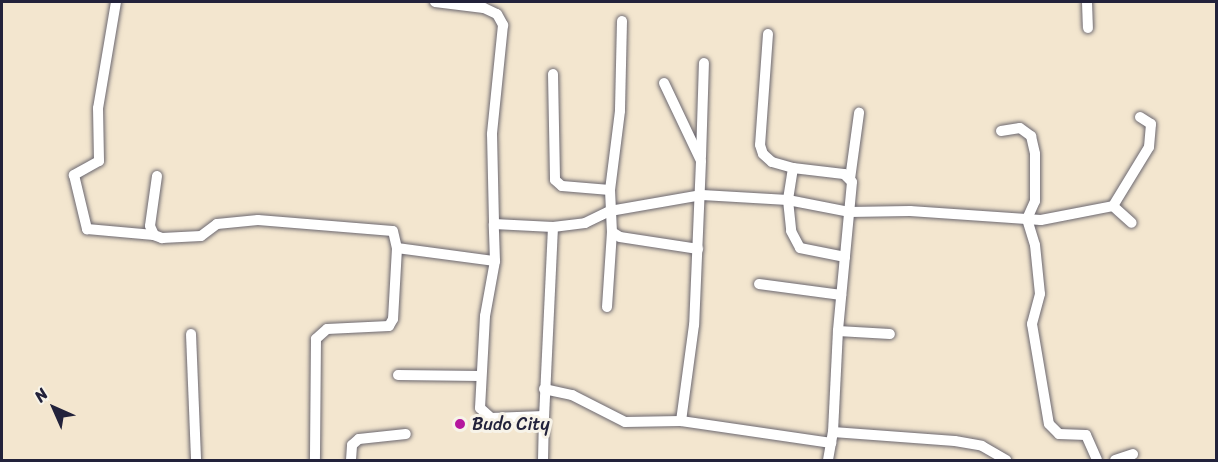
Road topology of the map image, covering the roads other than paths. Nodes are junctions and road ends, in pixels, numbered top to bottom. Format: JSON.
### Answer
{"nodes":[{"id":1,"x":116,"y":2,"type":"edge"},
{"id":2,"x":443,"y":2,"type":"edge"},
{"id":3,"x":1087,"y":2,"type":"edge"},
{"id":4,"x":622,"y":21,"type":"dead end"},
{"id":5,"x":1088,"y":28,"type":"dead end"},
{"id":6,"x":768,"y":34,"type":"dead end"},
{"id":7,"x":704,"y":63,"type":"dead end"},
{"id":8,"x":554,"y":74,"type":"dead end"},
{"id":9,"x":664,"y":83,"type":"dead end"},
{"id":10,"x":859,"y":113,"type":"dead end"},
{"id":11,"x":1140,"y":117,"type":"dead end"},
{"id":12,"x":1000,"y":131,"type":"dead end"},
{"id":13,"x":701,"y":161,"type":"junction"},
{"id":14,"x":793,"y":168,"type":"junction"},
{"id":15,"x":157,"y":176,"type":"dead end"},
{"id":16,"x":850,"y":179,"type":"junction"},
{"id":17,"x":610,"y":190,"type":"junction"},
{"id":18,"x":702,"y":195,"type":"junction"},
{"id":19,"x":788,"y":200,"type":"junction"},
{"id":20,"x":1113,"y":206,"type":"junction"},
{"id":21,"x":610,"y":211,"type":"junction"},
{"id":22,"x":849,"y":212,"type":"junction"},
{"id":23,"x":1028,"y":219,"type":"junction"},
{"id":24,"x":1132,"y":223,"type":"dead end"},
{"id":25,"x":494,"y":224,"type":"junction"},
{"id":26,"x":553,"y":227,"type":"junction"},
{"id":27,"x":612,"y":232,"type":"junction"},
{"id":28,"x":154,"y":235,"type":"junction"},
{"id":29,"x":397,"y":248,"type":"junction"},
{"id":30,"x":698,"y":249,"type":"junction"},
{"id":31,"x":845,"y":257,"type":"junction"},
{"id":32,"x":495,"y":261,"type":"junction"},
{"id":33,"x":759,"y":284,"type":"dead end"},
{"id":34,"x":842,"y":295,"type":"junction"},
{"id":35,"x":607,"y":307,"type":"dead end"},
{"id":36,"x":838,"y":331,"type":"junction"},
{"id":37,"x":191,"y":334,"type":"dead end"},
{"id":38,"x":890,"y":334,"type":"dead end"},
{"id":39,"x":398,"y":375,"type":"dead end"},
{"id":40,"x":480,"y":376,"type":"junction"},
{"id":41,"x":544,"y":389,"type":"junction"},
{"id":42,"x":544,"y":416,"type":"junction"},
{"id":43,"x":681,"y":421,"type":"junction"},
{"id":44,"x":406,"y":434,"type":"dead end"},
{"id":45,"x":832,"y":437,"type":"junction"},
{"id":46,"x":1133,"y":454,"type":"dead end"},
{"id":47,"x":196,"y":460,"type":"edge"},
{"id":48,"x":315,"y":460,"type":"edge"},
{"id":49,"x":351,"y":460,"type":"edge"},
{"id":50,"x":543,"y":460,"type":"edge"},
{"id":51,"x":828,"y":460,"type":"edge"},
{"id":52,"x":1006,"y":460,"type":"edge"},
{"id":53,"x":1097,"y":460,"type":"edge"},
{"id":54,"x":1115,"y":460,"type":"edge"}],
"edges":[{"from":1,"to":28,"type":"street"},
{"from":2,"to":25,"type":"street"},
{"from":3,"to":5,"type":"street"},
{"from":4,"to":17,"type":"street"},
{"from":6,"to":14,"type":"street"},
{"from":7,"to":13,"type":"street"},
{"from":8,"to":17,"type":"street"},
{"from":9,"to":13,"type":"street"},
{"from":10,"to":16,"type":"street"},
{"from":11,"to":20,"type":"street"},
{"from":12,"to":23,"type":"street"},
{"from":13,"to":18,"type":"street"},
{"from":14,"to":16,"type":"street"},
{"from":14,"to":19,"type":"street"},
{"from":15,"to":28,"type":"street"},
{"from":16,"to":22,"type":"street"},
{"from":17,"to":21,"type":"street"},
{"from":18,"to":19,"type":"street"},
{"from":18,"to":21,"type":"street"},
{"from":18,"to":30,"type":"street"},
{"from":19,"to":22,"type":"street"},
{"from":19,"to":31,"type":"street"},
{"from":20,"to":23,"type":"street"},
{"from":20,"to":24,"type":"street"},
{"from":21,"to":26,"type":"street"},
{"from":21,"to":27,"type":"street"},
{"from":22,"to":23,"type":"street"},
{"from":22,"to":31,"type":"street"},
{"from":23,"to":53,"type":"street"},
{"from":25,"to":26,"type":"street"},
{"from":25,"to":32,"type":"street"},
{"from":26,"to":41,"type":"street"},
{"from":27,"to":30,"type":"street"},
{"from":27,"to":35,"type":"street"},
{"from":28,"to":29,"type":"street"},
{"from":29,"to":32,"type":"street"},
{"from":29,"to":48,"type":"street"},
{"from":30,"to":43,"type":"street"},
{"from":31,"to":34,"type":"street"},
{"from":32,"to":40,"type":"street"},
{"from":33,"to":34,"type":"street"},
{"from":34,"to":36,"type":"street"},
{"from":36,"to":38,"type":"street"},
{"from":36,"to":45,"type":"street"},
{"from":37,"to":47,"type":"street"},
{"from":39,"to":40,"type":"street"},
{"from":40,"to":42,"type":"street"},
{"from":41,"to":42,"type":"street"},
{"from":41,"to":43,"type":"street"},
{"from":42,"to":50,"type":"street"},
{"from":43,"to":45,"type":"street"},
{"from":44,"to":49,"type":"street"},
{"from":45,"to":51,"type":"street"},
{"from":45,"to":52,"type":"street"},
{"from":46,"to":54,"type":"street"}]}
